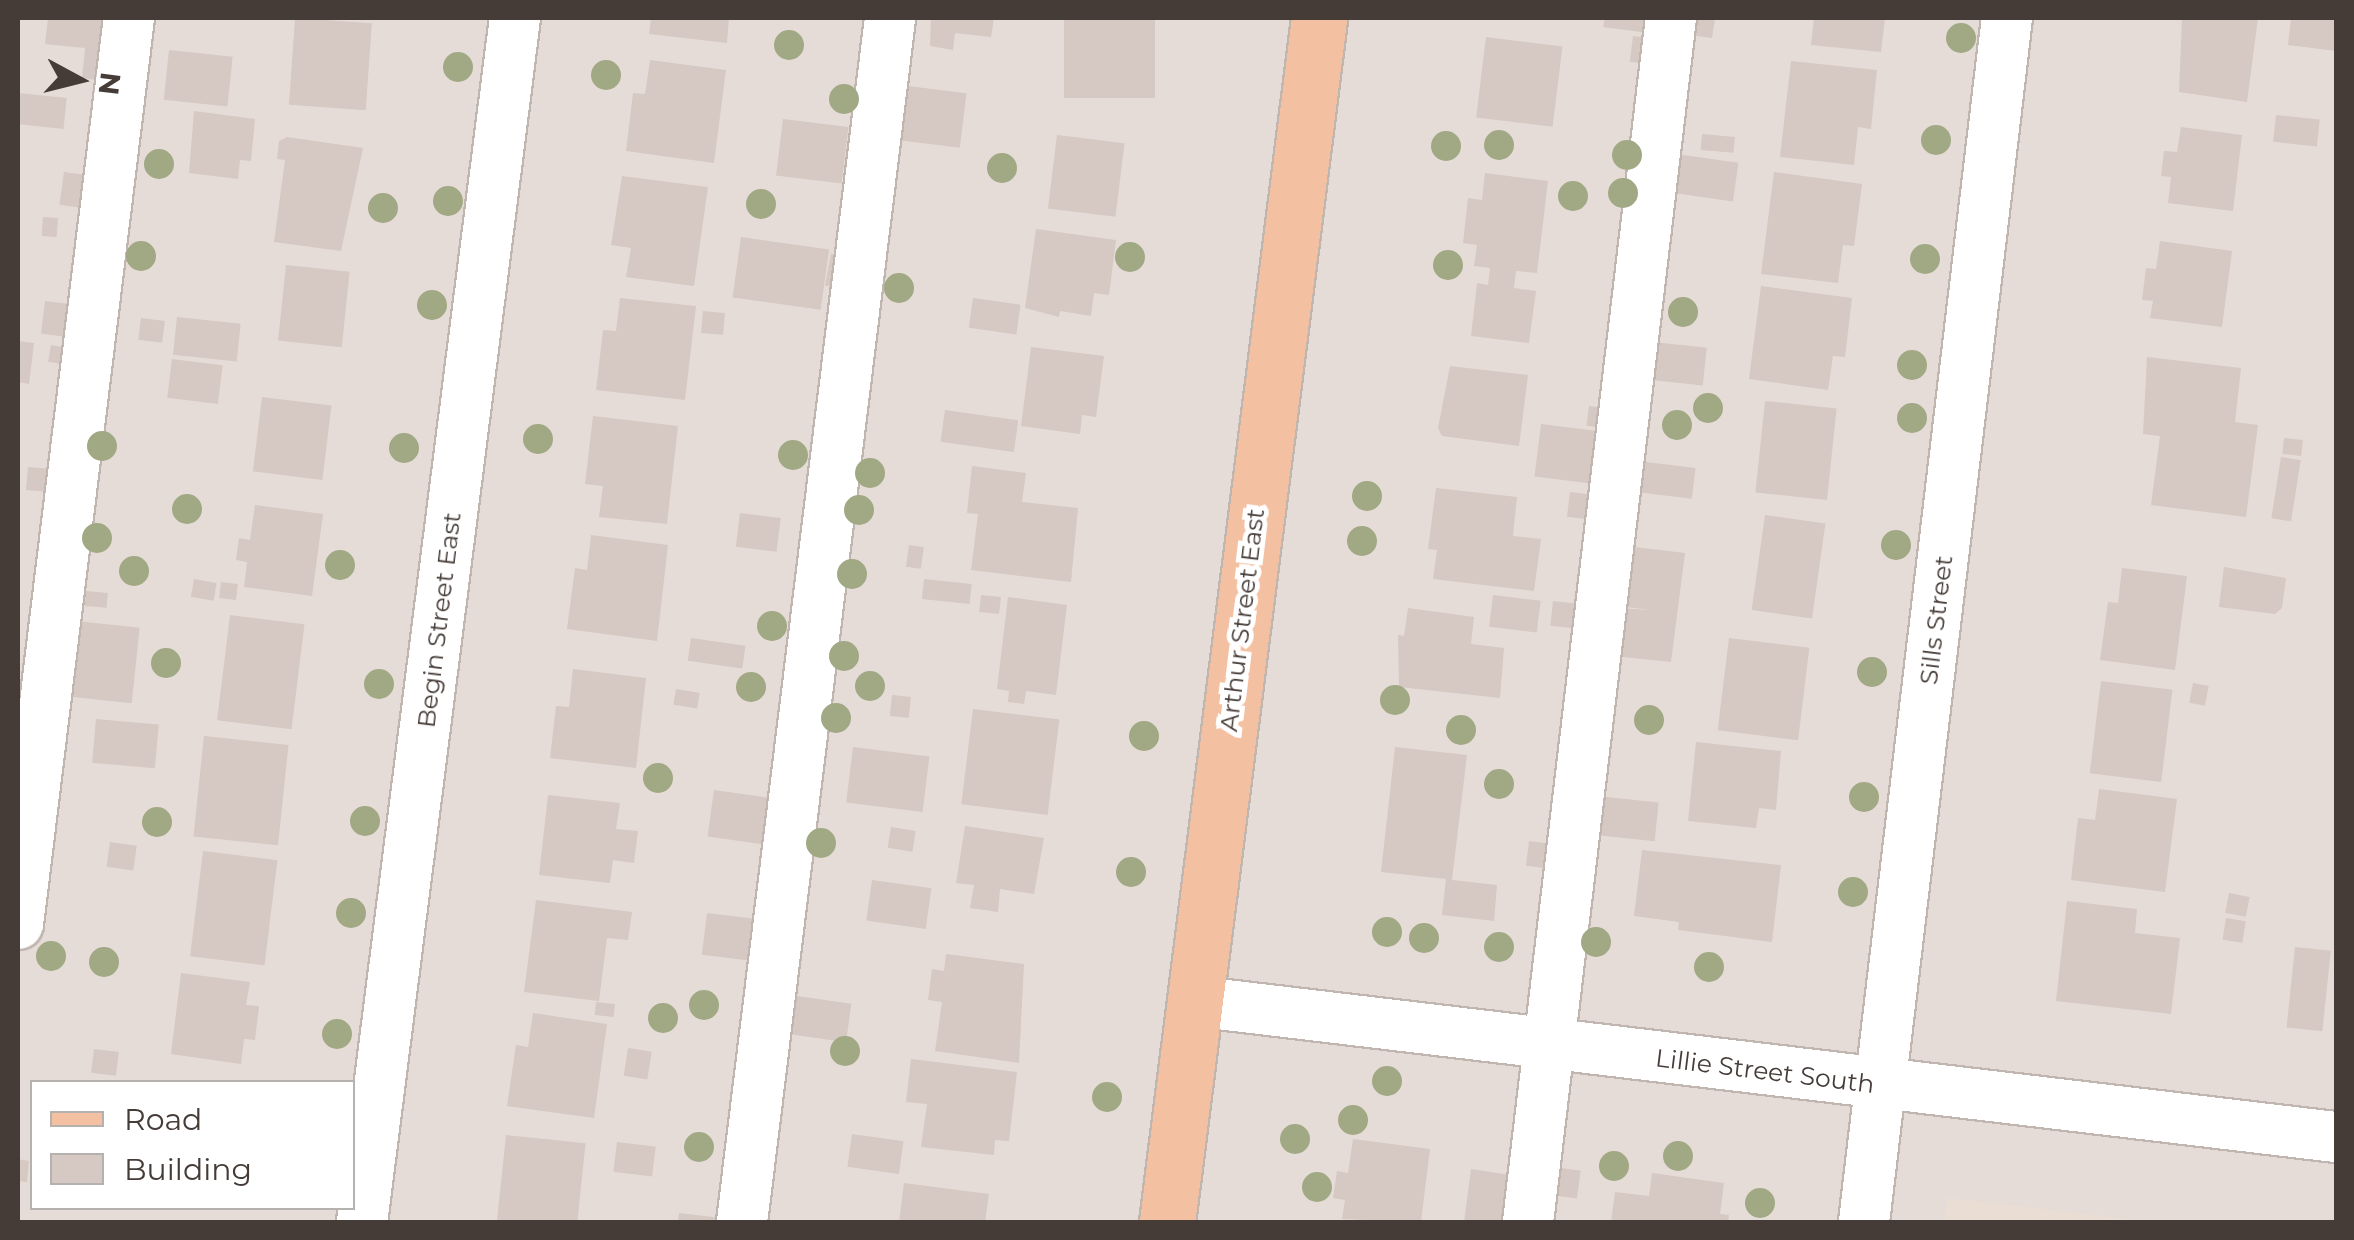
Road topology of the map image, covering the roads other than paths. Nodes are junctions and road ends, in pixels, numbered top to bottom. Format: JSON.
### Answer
{"nodes":[{"id":1,"x":129,"y":18,"type":"edge"},
{"id":2,"x":515,"y":18,"type":"edge"},
{"id":3,"x":890,"y":18,"type":"edge"},
{"id":4,"x":1319,"y":18,"type":"edge"},
{"id":5,"x":1670,"y":18,"type":"edge"},
{"id":6,"x":2008,"y":18,"type":"edge"},
{"id":7,"x":18,"y":924,"type":"edge"},
{"id":8,"x":1193,"y":1000,"type":"junction"},
{"id":9,"x":1552,"y":1044,"type":"junction"},
{"id":10,"x":1881,"y":1086,"type":"junction"},
{"id":11,"x":2336,"y":1137,"type":"edge"},
{"id":12,"x":362,"y":1222,"type":"edge"},
{"id":13,"x":742,"y":1222,"type":"edge"},
{"id":14,"x":1167,"y":1222,"type":"edge"},
{"id":15,"x":1528,"y":1222,"type":"edge"},
{"id":16,"x":1864,"y":1222,"type":"edge"}],
"edges":[{"from":1,"to":7,"type":"street"},
{"from":2,"to":12,"type":"street","name":"Begin Street East"},
{"from":3,"to":13,"type":"street"},
{"from":4,"to":8,"type":"main road","name":"Arthur Street East"},
{"from":5,"to":9,"type":"street"},
{"from":6,"to":10,"type":"street","name":"Sills Street"},
{"from":8,"to":9,"type":"street","name":"Lillie Street South"},
{"from":8,"to":14,"type":"main road","name":"Arthur Street East"},
{"from":9,"to":10,"type":"street","name":"Lillie Street South"},
{"from":9,"to":15,"type":"street"},
{"from":10,"to":11,"type":"street","name":"Lillie Street South"},
{"from":10,"to":16,"type":"street","name":"Sills Street"}]}
